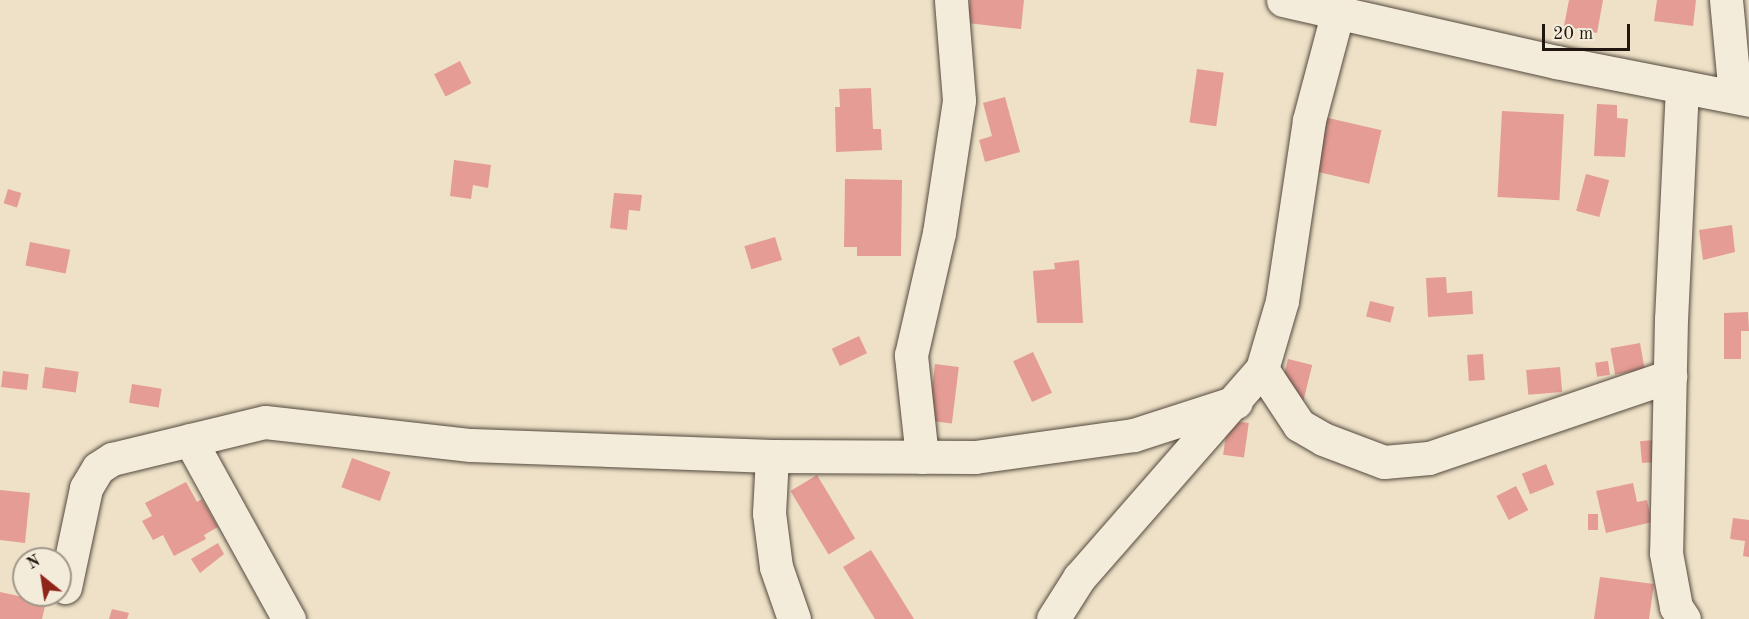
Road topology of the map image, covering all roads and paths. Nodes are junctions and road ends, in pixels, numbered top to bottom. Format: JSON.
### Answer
{"nodes":[{"id":1,"x":951,"y":0,"type":"edge"},
{"id":2,"x":1283,"y":0,"type":"edge"},
{"id":3,"x":1726,"y":0,"type":"edge"},
{"id":4,"x":1337,"y":15,"type":"junction"},
{"id":5,"x":1682,"y":87,"type":"junction"},
{"id":6,"x":1742,"y":98,"type":"edge"},
{"id":7,"x":1262,"y":369,"type":"junction"},
{"id":8,"x":1670,"y":376,"type":"junction"},
{"id":9,"x":1236,"y":402,"type":"junction"},
{"id":10,"x":190,"y":440,"type":"junction"},
{"id":11,"x":772,"y":456,"type":"junction"},
{"id":12,"x":922,"y":457,"type":"junction"},
{"id":13,"x":72,"y":555,"type":"edge"},
{"id":14,"x":288,"y":619,"type":"edge"},
{"id":15,"x":794,"y":619,"type":"edge"},
{"id":16,"x":1053,"y":619,"type":"edge"},
{"id":17,"x":1684,"y":619,"type":"edge"}],
"edges":[{"from":1,"to":12,"type":"street"},
{"from":2,"to":4,"type":"street"},
{"from":3,"to":6,"type":"street"},
{"from":4,"to":5,"type":"street"},
{"from":4,"to":7,"type":"street"},
{"from":5,"to":6,"type":"street"},
{"from":5,"to":8,"type":"street"},
{"from":7,"to":8,"type":"street"},
{"from":7,"to":9,"type":"street"},
{"from":8,"to":17,"type":"street"},
{"from":9,"to":12,"type":"street"},
{"from":9,"to":16,"type":"street"},
{"from":10,"to":11,"type":"street"},
{"from":10,"to":13,"type":"street"},
{"from":10,"to":14,"type":"street"},
{"from":11,"to":12,"type":"street"},
{"from":11,"to":15,"type":"street"}]}
